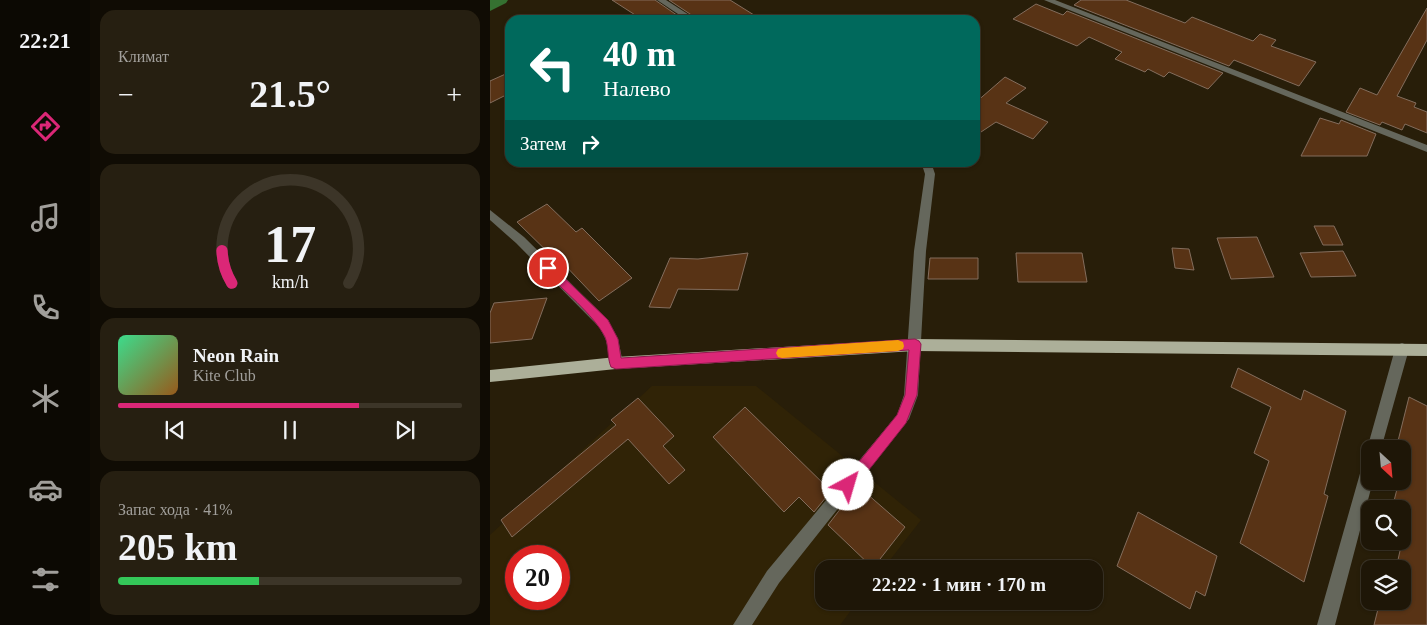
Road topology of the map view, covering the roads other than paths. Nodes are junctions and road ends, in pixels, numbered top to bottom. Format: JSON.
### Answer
{"nodes":[{"id":1,"x":661,"y":0,"type":"edge"},
{"id":2,"x":1048,"y":0,"type":"edge"},
{"id":3,"x":685,"y":15,"type":"edge"},
{"id":4,"x":1427,"y":149,"type":"edge"},
{"id":5,"x":928,"y":167,"type":"edge"},
{"id":6,"x":490,"y":214,"type":"edge"},
{"id":7,"x":915,"y":344,"type":"junction"},
{"id":8,"x":1402,"y":349,"type":"junction"},
{"id":9,"x":1427,"y":350,"type":"edge"},
{"id":10,"x":616,"y":363,"type":"junction"},
{"id":11,"x":490,"y":376,"type":"edge"},
{"id":12,"x":1377,"y":440,"type":"edge"},
{"id":13,"x":1363,"y":490,"type":"edge"},
{"id":14,"x":742,"y":625,"type":"edge"},
{"id":15,"x":1326,"y":625,"type":"edge"}],
"edges":[{"from":1,"to":3,"type":"street"},
{"from":2,"to":4,"type":"street"},
{"from":5,"to":7,"type":"street"},
{"from":6,"to":10,"type":"street"},
{"from":7,"to":8,"type":"main road"},
{"from":7,"to":10,"type":"main road"},
{"from":7,"to":14,"type":"street"},
{"from":8,"to":9,"type":"main road"},
{"from":8,"to":12,"type":"street"},
{"from":10,"to":11,"type":"main road"},
{"from":13,"to":15,"type":"street"}]}
